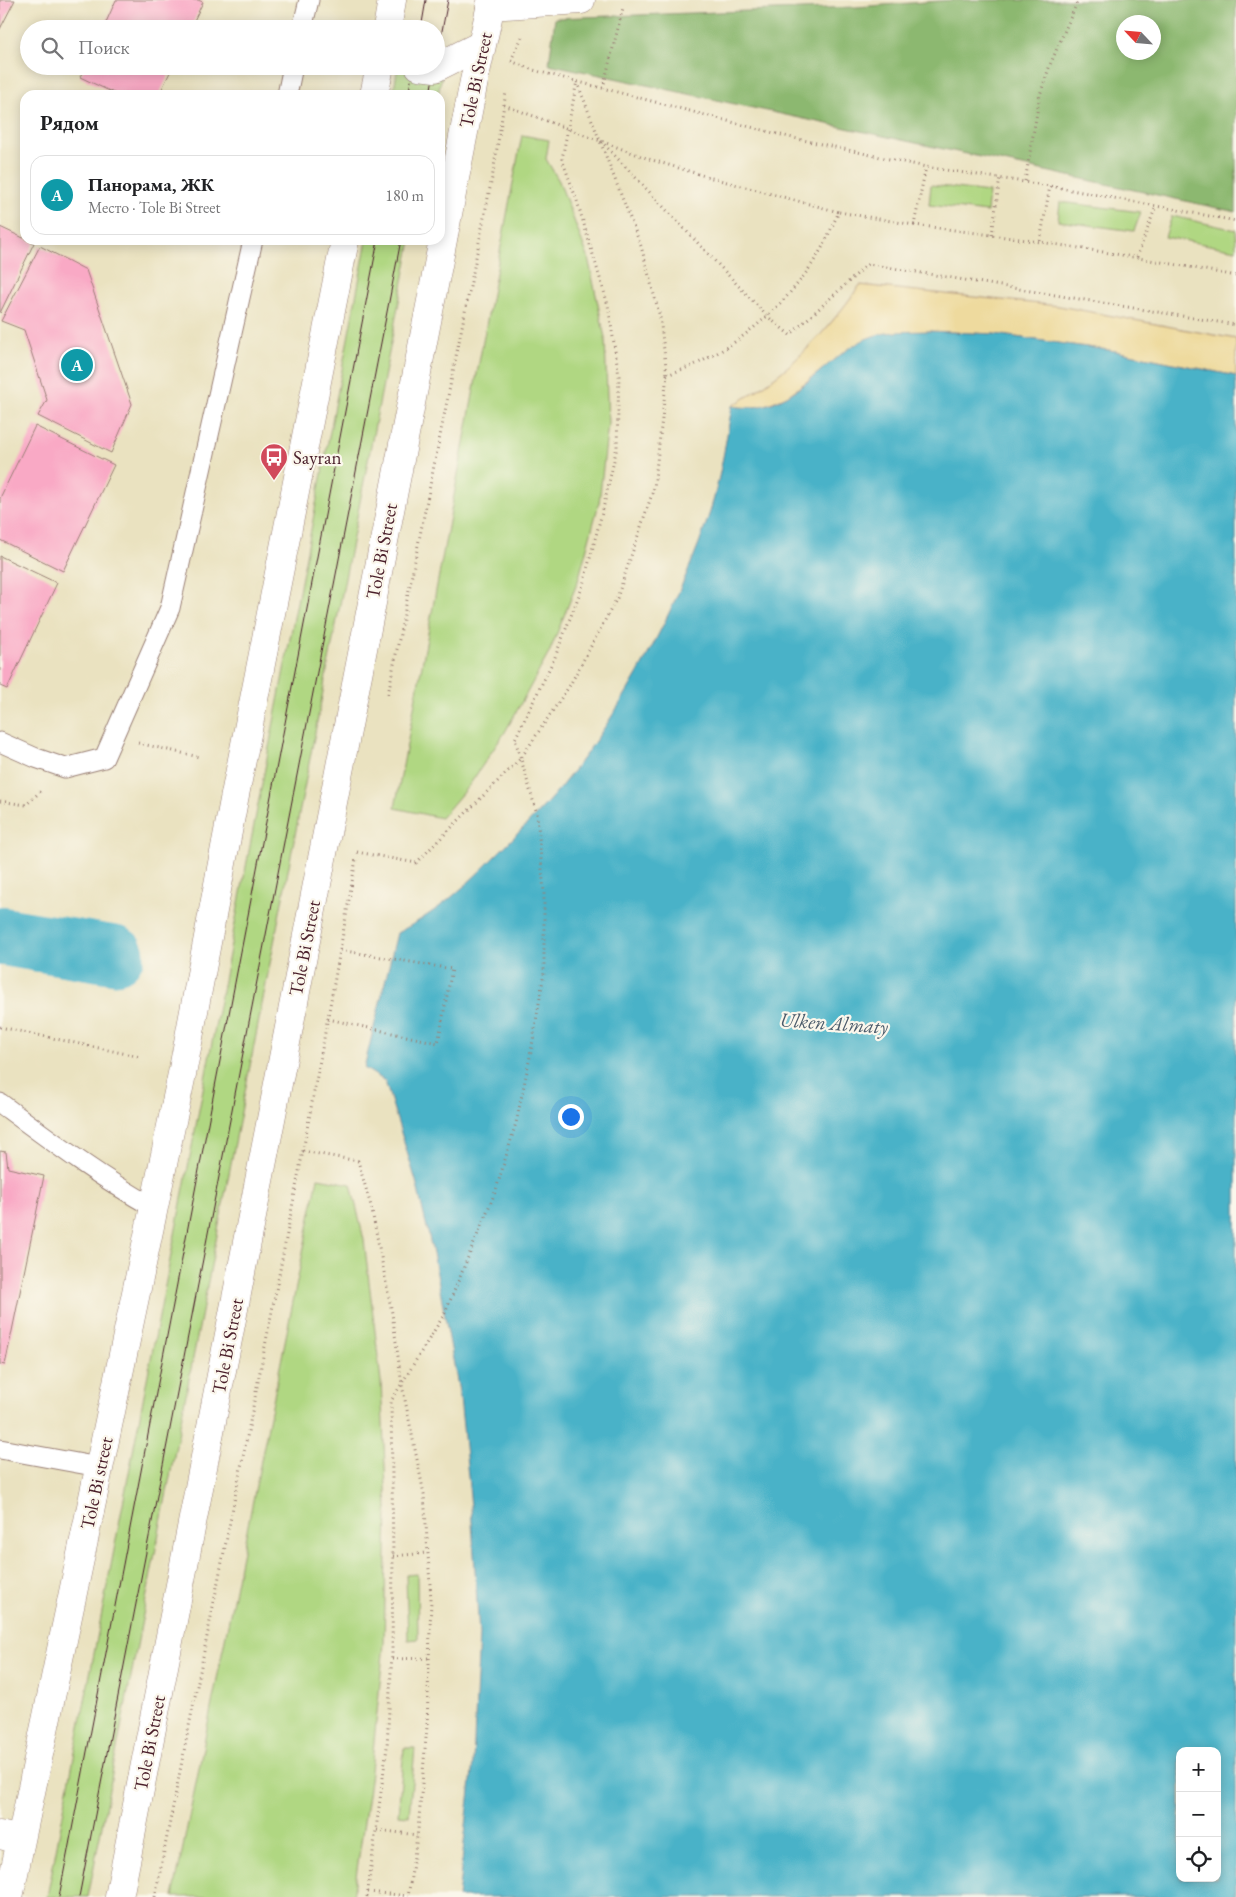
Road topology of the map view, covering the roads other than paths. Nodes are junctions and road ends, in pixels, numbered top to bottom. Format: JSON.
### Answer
{"nodes":[{"id":1,"x":309,"y":0,"type":"edge"},
{"id":2,"x":392,"y":0,"type":"edge"},
{"id":3,"x":581,"y":0,"type":"edge"},
{"id":4,"x":491,"y":3,"type":"edge"},
{"id":5,"x":304,"y":20,"type":"edge"},
{"id":6,"x":389,"y":20,"type":"edge"},
{"id":7,"x":481,"y":45,"type":"junction"},
{"id":8,"x":445,"y":63,"type":"edge"},
{"id":9,"x":292,"y":75,"type":"edge"},
{"id":10,"x":378,"y":75,"type":"edge"},
{"id":11,"x":288,"y":90,"type":"edge"},
{"id":12,"x":375,"y":90,"type":"edge"},
{"id":13,"x":445,"y":228,"type":"edge"},
{"id":14,"x":252,"y":245,"type":"edge"},
{"id":15,"x":344,"y":245,"type":"edge"},
{"id":16,"x":442,"y":245,"type":"edge"},
{"id":17,"x":0,"y":742,"type":"edge"},
{"id":18,"x":0,"y":1103,"type":"edge"},
{"id":19,"x":154,"y":1207,"type":"junction"},
{"id":20,"x":0,"y":1449,"type":"edge"},
{"id":21,"x":99,"y":1466,"type":"junction"},
{"id":22,"x":10,"y":1838,"type":"edge"},
{"id":23,"x":9,"y":1897,"type":"edge"},
{"id":24,"x":119,"y":1897,"type":"edge"}],
"edges":[{"from":1,"to":5,"type":"lane"},
{"from":2,"to":6,"type":"main road"},
{"from":3,"to":4,"type":"main road"},
{"from":4,"to":7,"type":"main road","name":"Tole Bi Street"},
{"from":7,"to":8,"type":"main road"},
{"from":7,"to":13,"type":"main road","name":"Tole Bi Street"},
{"from":9,"to":11,"type":"lane"},
{"from":10,"to":12,"type":"main road"},
{"from":14,"to":17,"type":"lane"},
{"from":15,"to":19,"type":"main road","name":"Tole Bi street"},
{"from":16,"to":24,"type":"main road","name":"Tole Bi Street"},
{"from":18,"to":19,"type":"lane"},
{"from":19,"to":21,"type":"main road","name":"Tole Bi street"},
{"from":20,"to":21,"type":"lane"},
{"from":21,"to":22,"type":"main road","name":"Tole Bi street"},
{"from":22,"to":23,"type":"main road","name":"Tole Bi street"}]}
